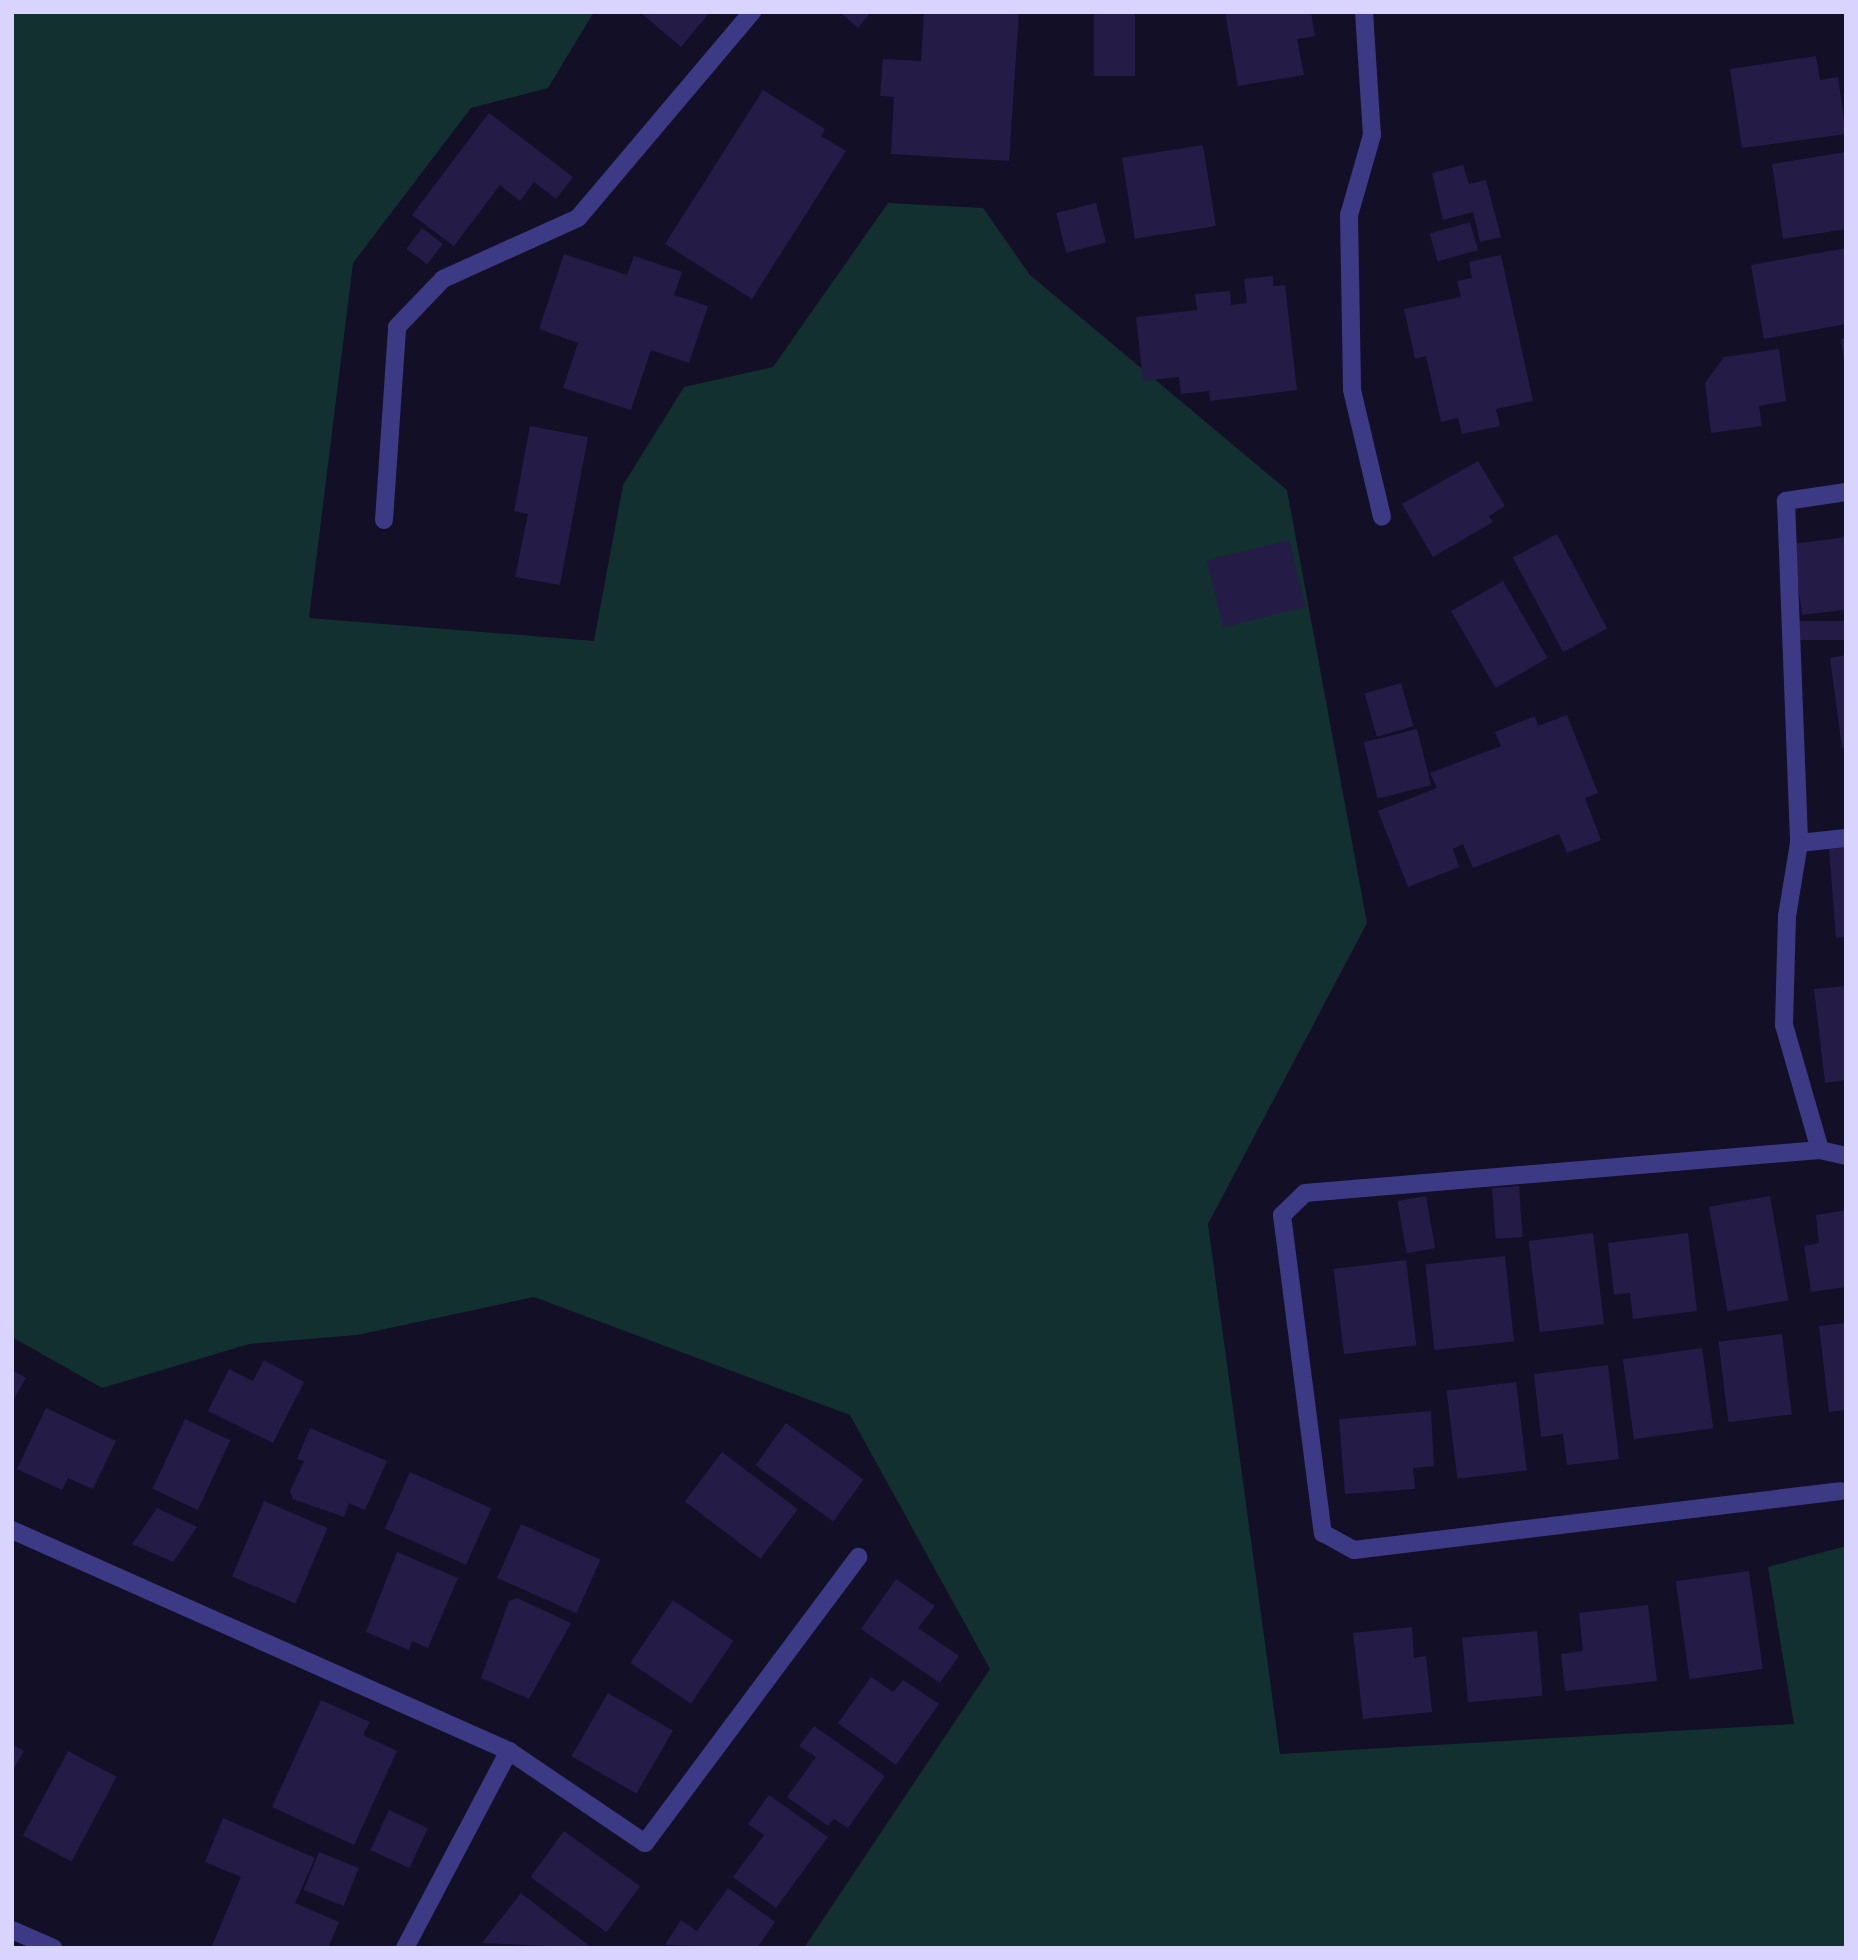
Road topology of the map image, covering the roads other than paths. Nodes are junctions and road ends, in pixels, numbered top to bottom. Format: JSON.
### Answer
{"nodes":[{"id":1,"x":752,"y":12,"type":"edge"},
{"id":2,"x":1364,"y":12,"type":"edge"},
{"id":3,"x":1846,"y":492,"type":"edge"},
{"id":4,"x":1382,"y":517,"type":"dead end"},
{"id":5,"x":384,"y":520,"type":"dead end"},
{"id":6,"x":1846,"y":838,"type":"edge"},
{"id":7,"x":1800,"y":844,"type":"junction"},
{"id":8,"x":1820,"y":1150,"type":"junction"},
{"id":9,"x":1846,"y":1156,"type":"edge"},
{"id":10,"x":1840,"y":1490,"type":"dead end"},
{"id":11,"x":12,"y":1530,"type":"edge"},
{"id":12,"x":858,"y":1557,"type":"dead end"},
{"id":13,"x":509,"y":1751,"type":"junction"},
{"id":14,"x":12,"y":1930,"type":"edge"},
{"id":15,"x":406,"y":1947,"type":"edge"},
{"id":16,"x":53,"y":1948,"type":"edge"}],
"edges":[{"from":1,"to":5,"type":"street"},
{"from":2,"to":4,"type":"street"},
{"from":3,"to":7,"type":"street"},
{"from":6,"to":7,"type":"street"},
{"from":7,"to":8,"type":"street"},
{"from":8,"to":9,"type":"street"},
{"from":8,"to":10,"type":"street"},
{"from":11,"to":13,"type":"street"},
{"from":12,"to":13,"type":"street"},
{"from":13,"to":15,"type":"street"},
{"from":14,"to":16,"type":"street"}]}
